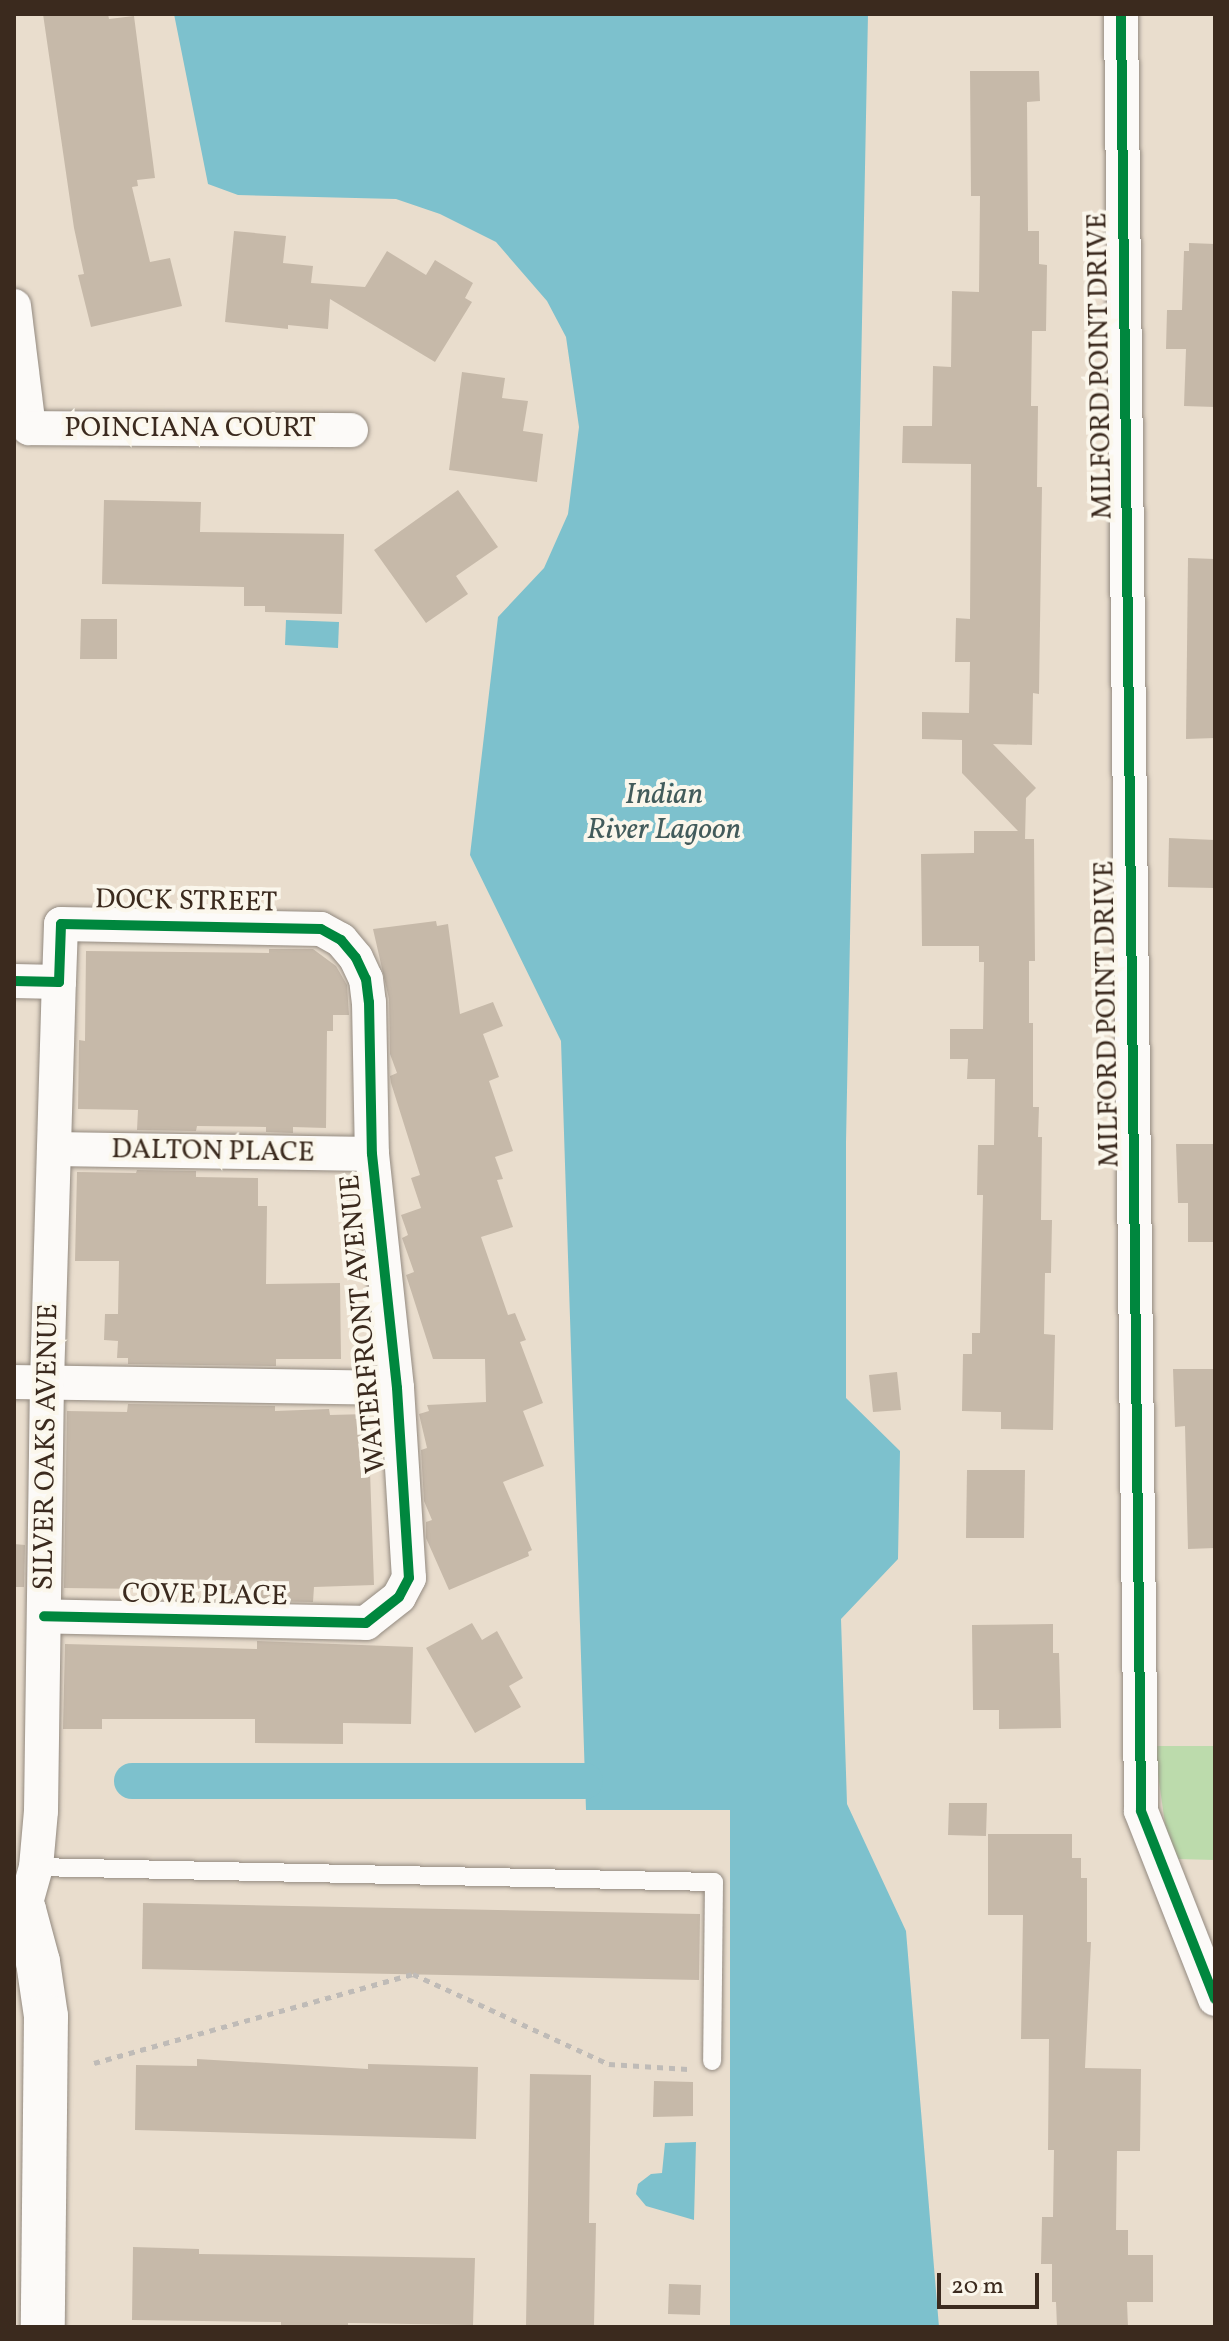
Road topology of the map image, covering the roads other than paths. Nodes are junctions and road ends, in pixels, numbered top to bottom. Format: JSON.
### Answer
{"nodes":[{"id":1,"x":1121,"y":14,"type":"edge"},
{"id":2,"x":14,"y":306,"type":"edge"},
{"id":3,"x":351,"y":430,"type":"dead end"},
{"id":4,"x":14,"y":981,"type":"edge"},
{"id":5,"x":59,"y":982,"type":"junction"},
{"id":6,"x":369,"y":1002,"type":"joint"},
{"id":7,"x":54,"y":1149,"type":"junction"},
{"id":8,"x":372,"y":1154,"type":"junction"},
{"id":9,"x":31,"y":1382,"type":"edge"},
{"id":10,"x":397,"y":1388,"type":"junction"},
{"id":11,"x":44,"y":1616,"type":"junction"},
{"id":12,"x":366,"y":1623,"type":"joint"},
{"id":13,"x":25,"y":1891,"type":"edge"},
{"id":14,"x":1215,"y":1999,"type":"edge"},
{"id":15,"x":712,"y":2061,"type":"road end"},
{"id":16,"x":38,"y":2308,"type":"edge"}],
"edges":[{"from":1,"to":14,"type":"street","name":"MILFORD POINT DRIVE"},
{"from":2,"to":3,"type":"street","name":"POINCIANA COURT"},
{"from":4,"to":5,"type":"street"},
{"from":5,"to":6,"type":"street","name":"DOCK STREET"},
{"from":5,"to":7,"type":"street","name":"SILVER OAKS AVENUE"},
{"from":6,"to":8,"type":"street","name":"WATERFRONT AVENUE"},
{"from":7,"to":8,"type":"street","name":"DALTON PLACE"},
{"from":7,"to":9,"type":"street","name":"SILVER OAKS AVENUE"},
{"from":8,"to":10,"type":"street","name":"WATERFRONT AVENUE"},
{"from":9,"to":10,"type":"street"},
{"from":9,"to":11,"type":"street","name":"SILVER OAKS AVENUE"},
{"from":10,"to":12,"type":"street","name":"WATERFRONT AVENUE"},
{"from":11,"to":12,"type":"street","name":"COVE PLACE"},
{"from":11,"to":13,"type":"street","name":"SILVER OAKS AVENUE"},
{"from":13,"to":15,"type":"lane"},
{"from":13,"to":16,"type":"street"}]}
